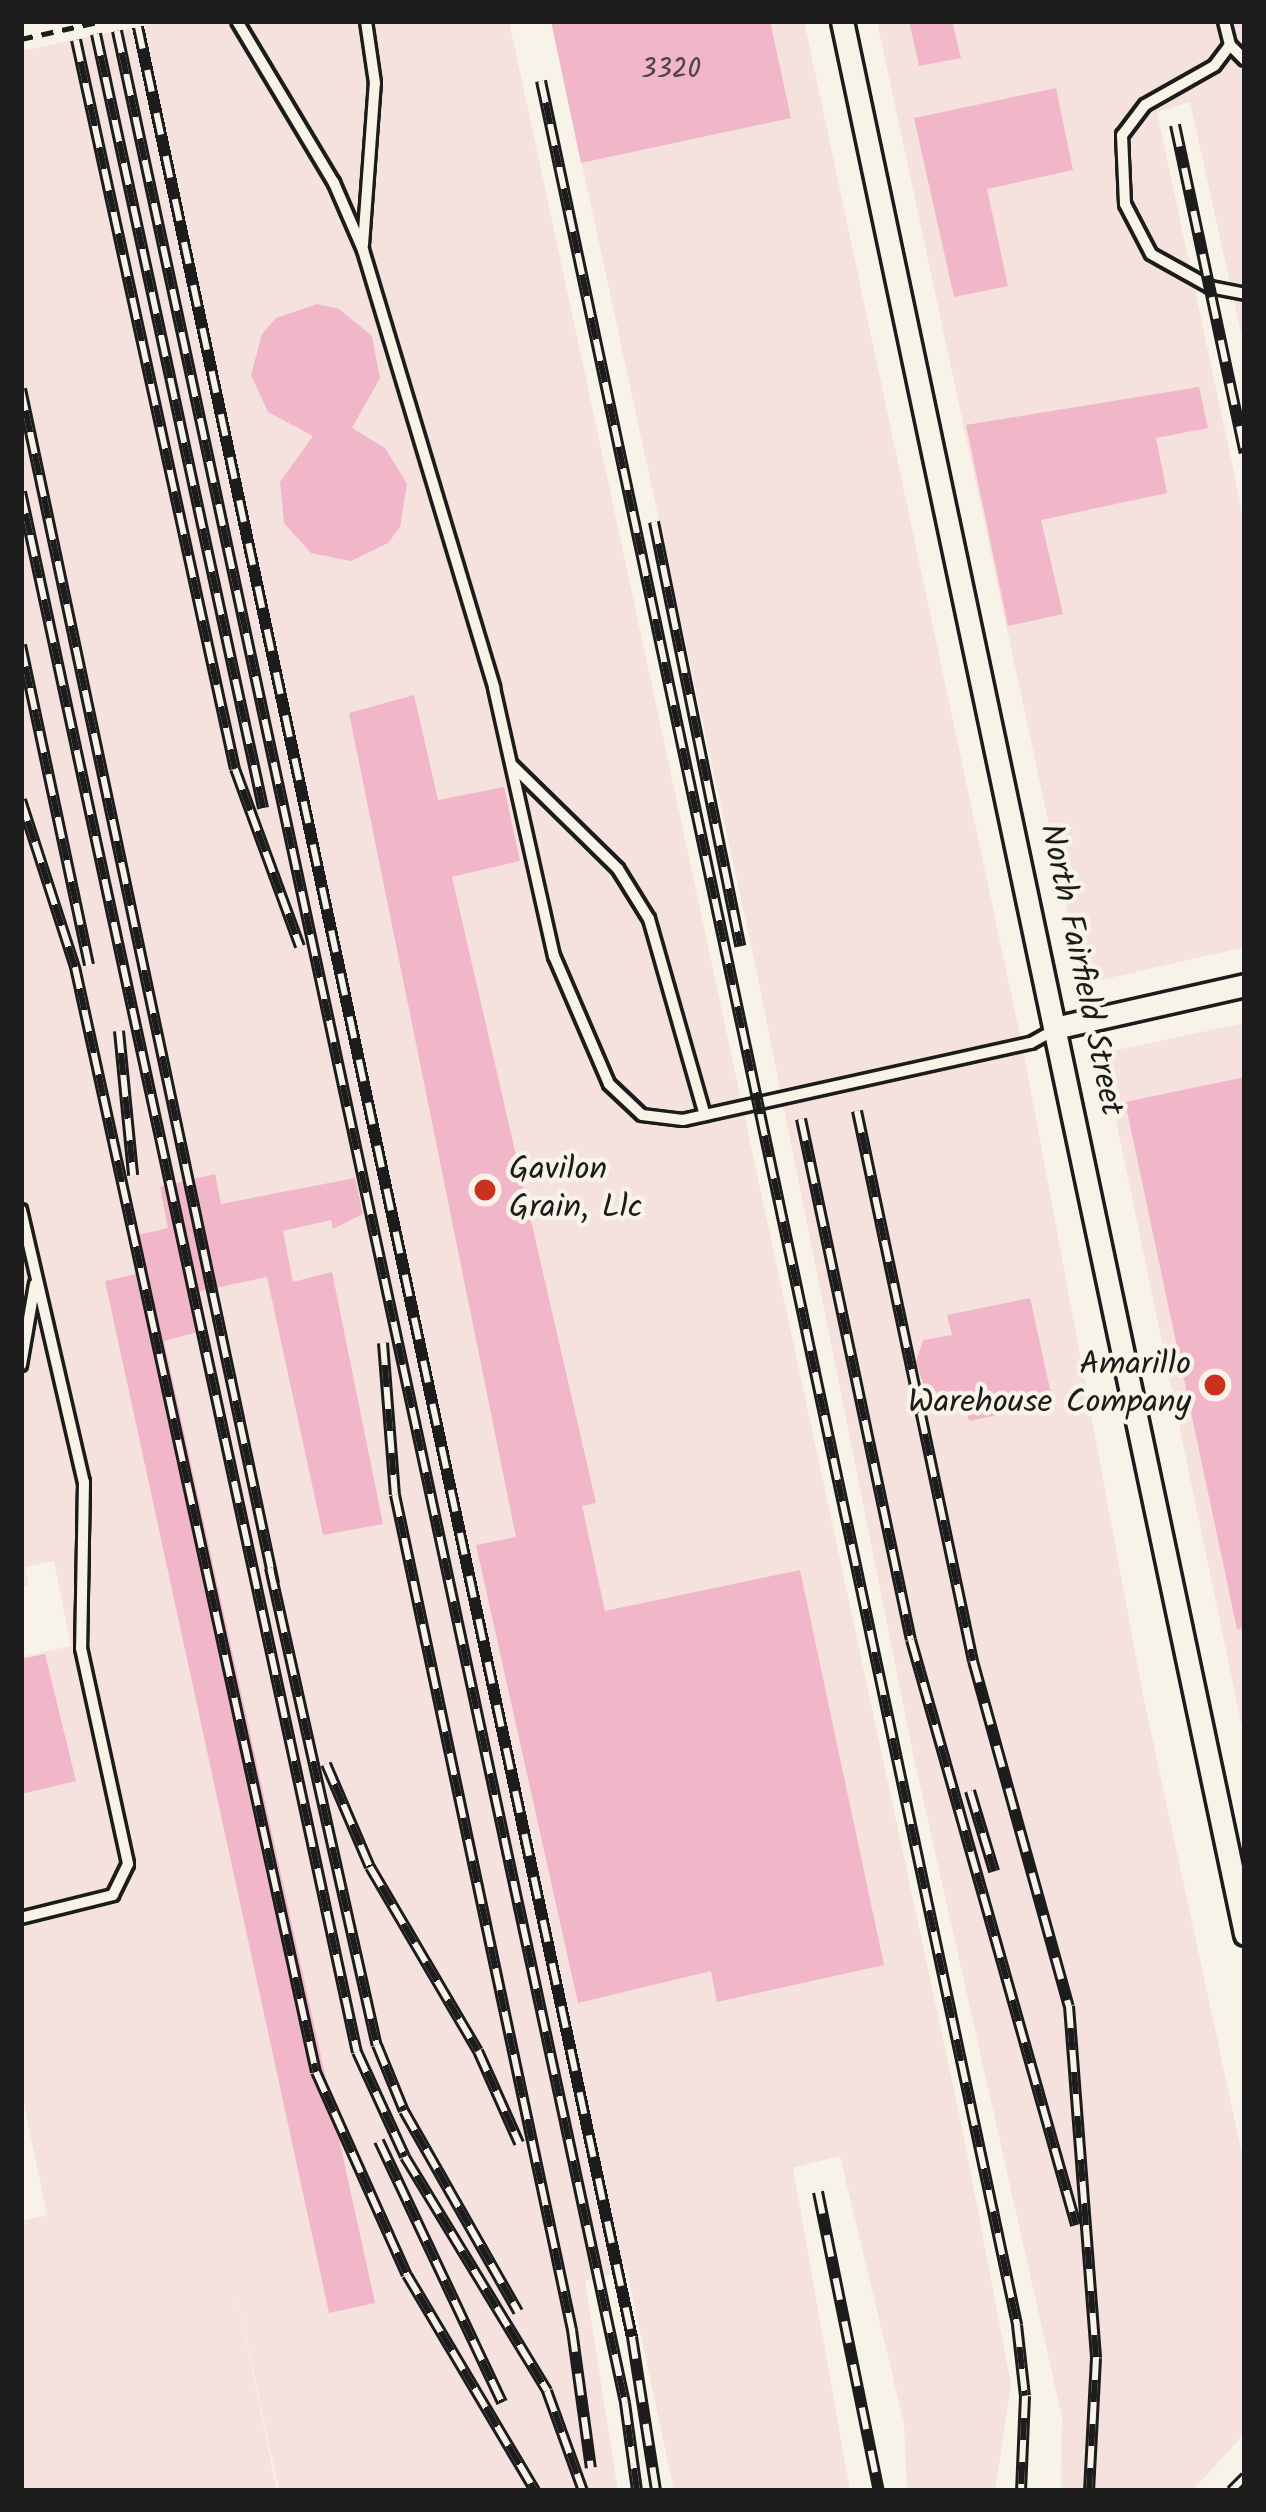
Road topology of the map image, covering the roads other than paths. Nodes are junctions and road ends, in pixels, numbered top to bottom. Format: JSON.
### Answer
{"nodes":[{"id":1,"x":237,"y":21,"type":"edge"},
{"id":2,"x":366,"y":21,"type":"edge"},
{"id":3,"x":842,"y":21,"type":"edge"},
{"id":4,"x":1224,"y":21,"type":"edge"},
{"id":5,"x":1230,"y":45,"type":"junction"},
{"id":6,"x":1245,"y":60,"type":"edge"},
{"id":7,"x":362,"y":250,"type":"junction"},
{"id":8,"x":1245,"y":294,"type":"edge"},
{"id":9,"x":511,"y":763,"type":"junction"},
{"id":10,"x":1245,"y":985,"type":"edge"},
{"id":11,"x":1059,"y":1027,"type":"junction"},
{"id":12,"x":705,"y":1115,"type":"junction"},
{"id":13,"x":21,"y":1210,"type":"edge"},
{"id":14,"x":36,"y":1275,"type":"junction"},
{"id":15,"x":21,"y":1365,"type":"edge"},
{"id":16,"x":21,"y":1918,"type":"edge"},
{"id":17,"x":1245,"y":1934,"type":"edge"}],
"edges":[{"from":1,"to":7,"type":"lane"},
{"from":2,"to":7,"type":"lane"},
{"from":3,"to":11,"type":"street","name":"North Fairfield Street"},
{"from":4,"to":5,"type":"lane"},
{"from":5,"to":6,"type":"lane"},
{"from":5,"to":8,"type":"lane"},
{"from":7,"to":9,"type":"lane"},
{"from":9,"to":12,"type":"lane"},
{"from":9,"to":12,"type":"lane"},
{"from":10,"to":11,"type":"street"},
{"from":11,"to":12,"type":"lane"},
{"from":11,"to":17,"type":"street","name":"North Fairfield Street"},
{"from":13,"to":14,"type":"lane"},
{"from":14,"to":15,"type":"lane"},
{"from":14,"to":16,"type":"lane"}]}
